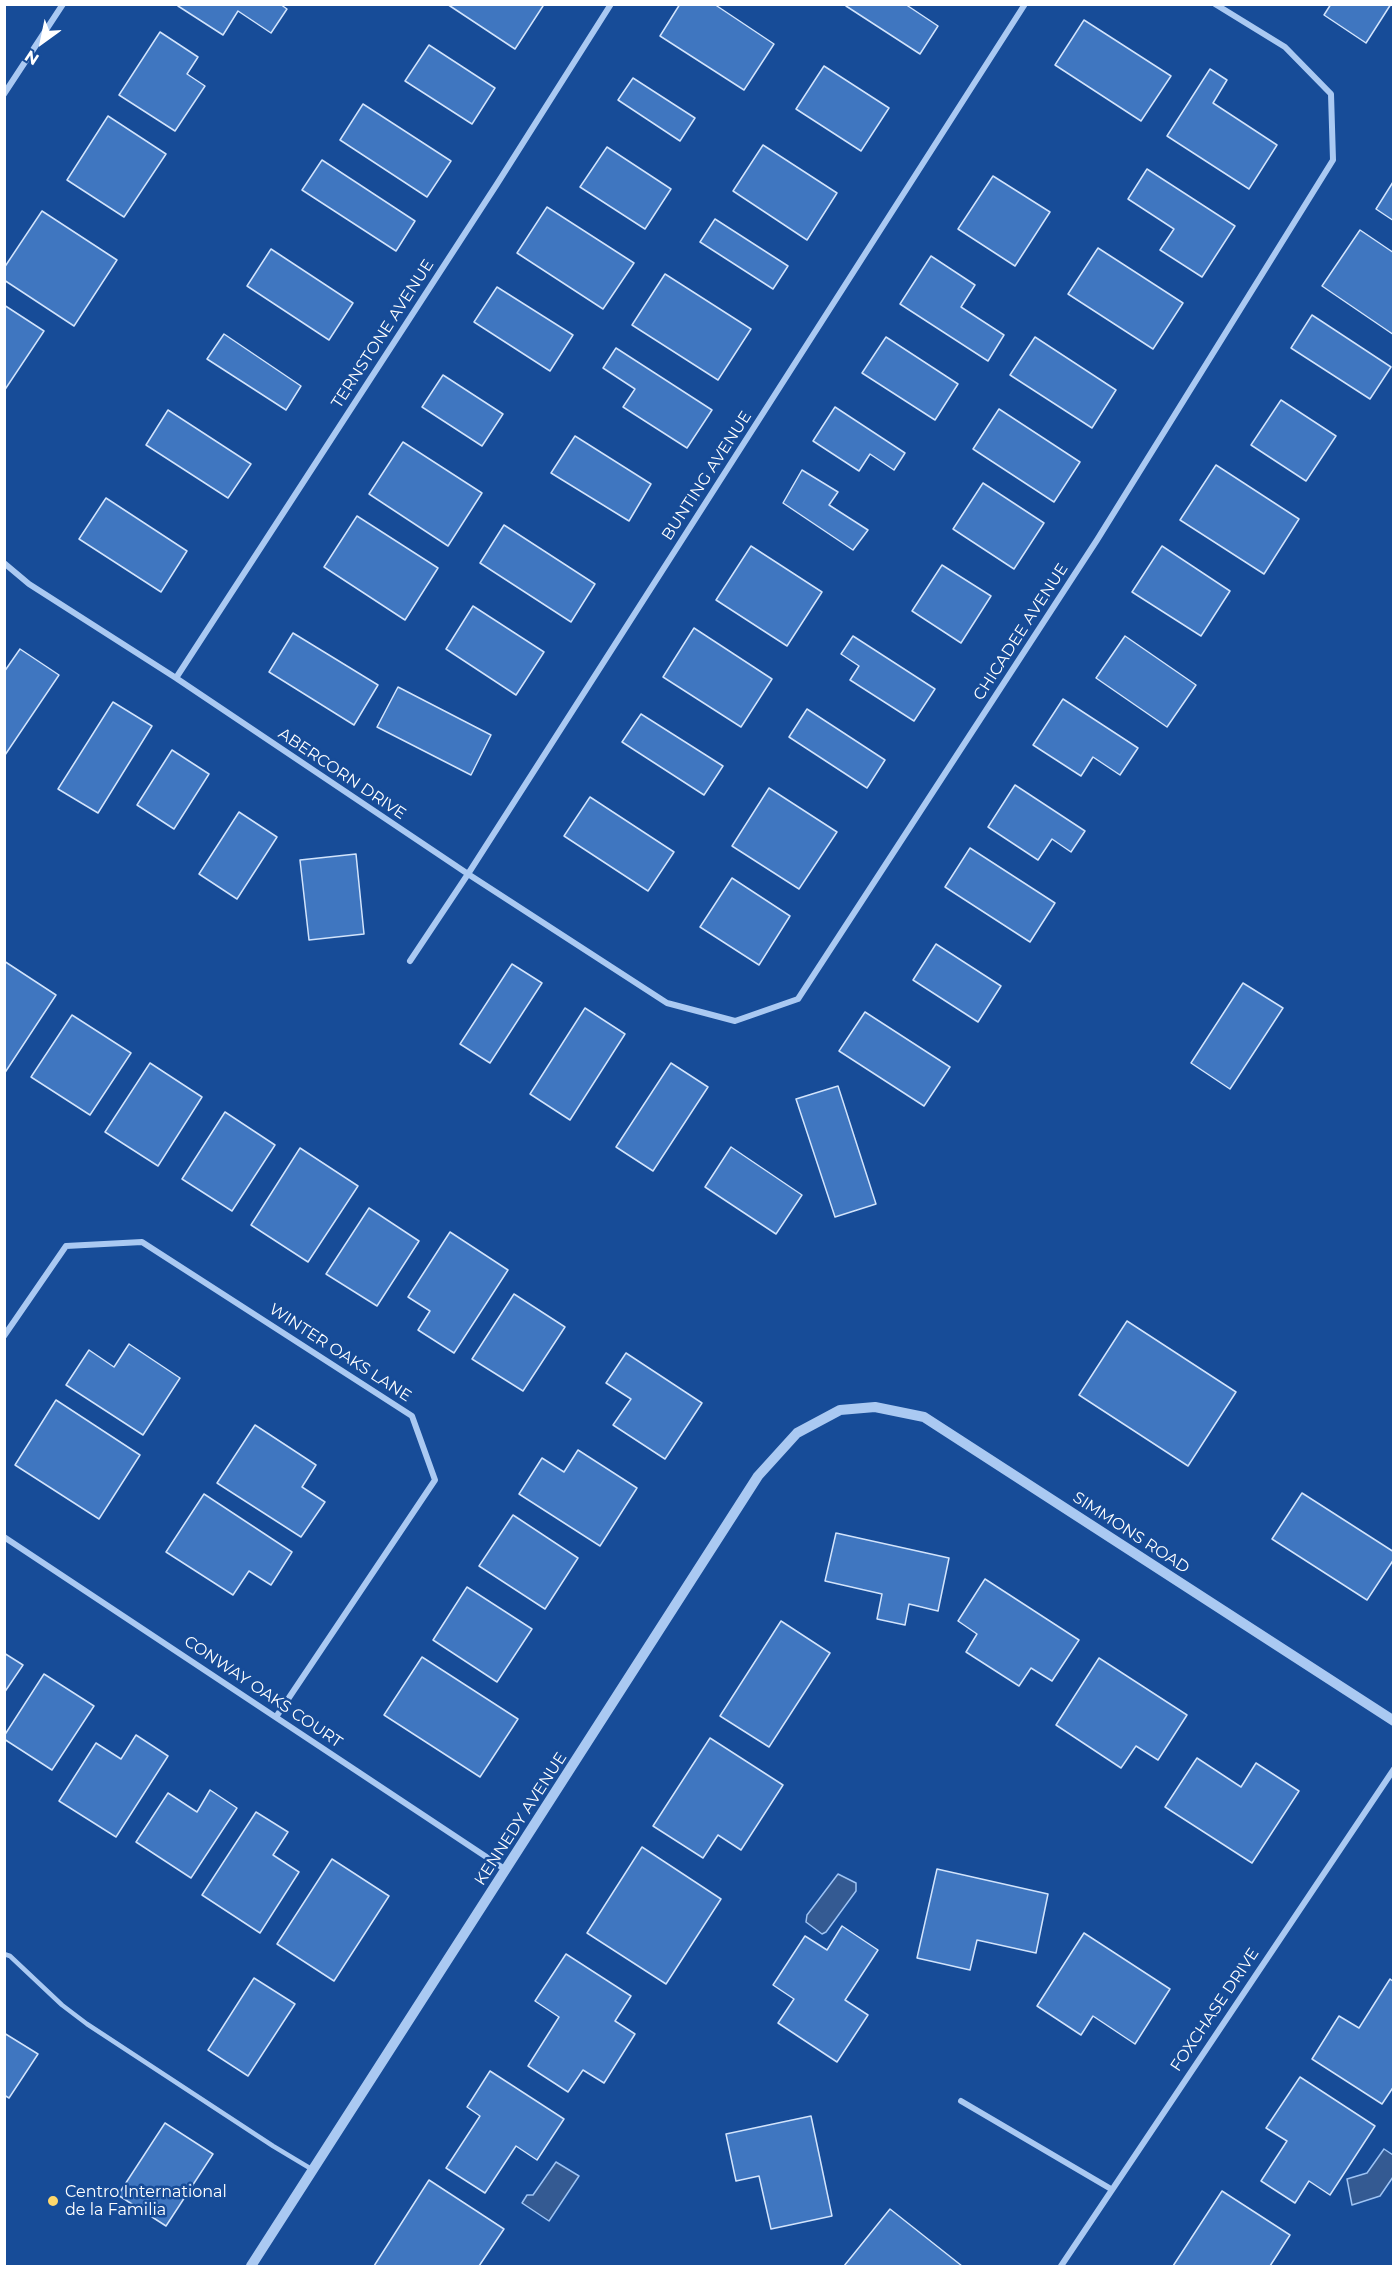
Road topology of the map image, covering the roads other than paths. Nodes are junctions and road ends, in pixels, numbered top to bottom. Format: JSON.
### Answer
{"nodes":[{"id":1,"x":63,"y":4,"type":"edge"},
{"id":2,"x":610,"y":4,"type":"edge"},
{"id":3,"x":1025,"y":4,"type":"edge"},
{"id":4,"x":1215,"y":4,"type":"edge"},
{"id":5,"x":4,"y":94,"type":"edge"},
{"id":6,"x":4,"y":563,"type":"edge"},
{"id":7,"x":176,"y":678,"type":"junction"},
{"id":8,"x":468,"y":874,"type":"junction"},
{"id":9,"x":410,"y":961,"type":"dead end"},
{"id":10,"x":667,"y":1003,"type":"joint"},
{"id":11,"x":4,"y":1336,"type":"edge"},
{"id":12,"x":840,"y":1410,"type":"joint"},
{"id":13,"x":4,"y":1537,"type":"edge"},
{"id":14,"x":276,"y":1717,"type":"junction"},
{"id":15,"x":1394,"y":1721,"type":"edge"},
{"id":16,"x":1394,"y":1769,"type":"edge"},
{"id":17,"x":507,"y":1870,"type":"junction"},
{"id":18,"x":4,"y":1954,"type":"edge"},
{"id":19,"x":961,"y":2101,"type":"dead end"},
{"id":20,"x":313,"y":2170,"type":"junction"},
{"id":21,"x":1111,"y":2188,"type":"junction"},
{"id":22,"x":251,"y":2266,"type":"edge"},
{"id":23,"x":1061,"y":2266,"type":"edge"}],
"edges":[{"from":1,"to":5,"type":"street"},
{"from":2,"to":7,"type":"street","name":"TERNSTONE AVENUE"},
{"from":3,"to":8,"type":"street","name":"BUNTING AVENUE"},
{"from":4,"to":10,"type":"street","name":"CHICADEE AVENUE"},
{"from":6,"to":7,"type":"street","name":"ABERCORN DRIVE"},
{"from":7,"to":8,"type":"street","name":"ABERCORN DRIVE"},
{"from":8,"to":9,"type":"street","name":"BUNTING AVENUE"},
{"from":8,"to":10,"type":"street","name":"ABERCORN DRIVE"},
{"from":11,"to":14,"type":"street","name":"WINTER OAKS LANE"},
{"from":12,"to":15,"type":"street","name":"SIMMONS ROAD"},
{"from":12,"to":17,"type":"street","name":"KENNEDY AVENUE"},
{"from":13,"to":14,"type":"street","name":"CONWAY OAKS COURT"},
{"from":14,"to":17,"type":"street","name":"CONWAY OAKS COURT"},
{"from":16,"to":21,"type":"street","name":"FOXCHASE DRIVE"},
{"from":17,"to":20,"type":"street","name":"KENNEDY AVENUE"},
{"from":18,"to":20,"type":"lane"},
{"from":19,"to":21,"type":"street"},
{"from":20,"to":22,"type":"street","name":"KENNEDY AVENUE"},
{"from":21,"to":23,"type":"street","name":"FOXCHASE DRIVE"}]}
